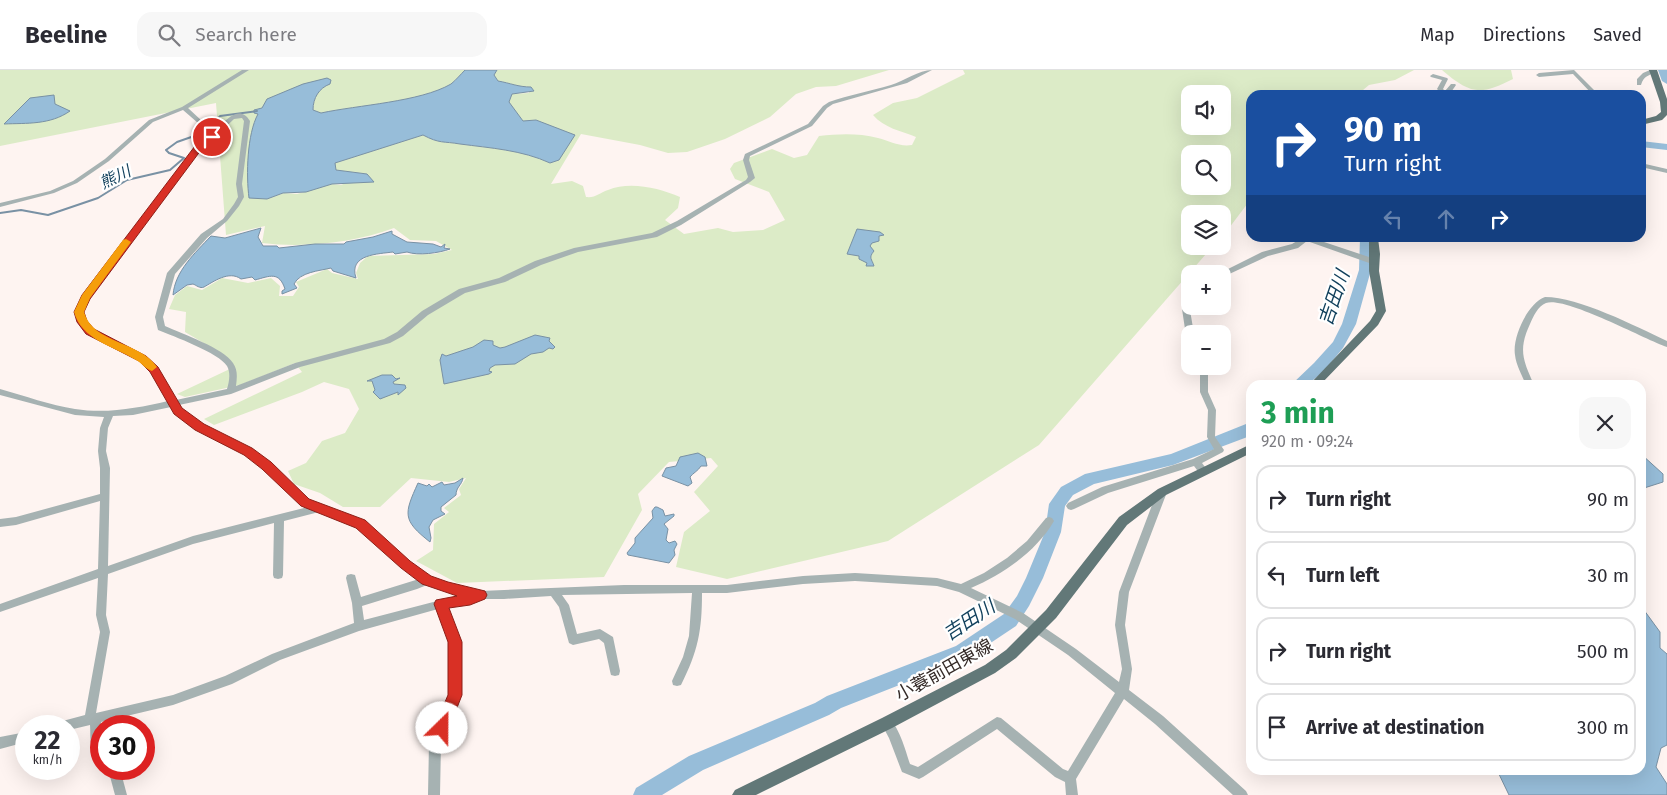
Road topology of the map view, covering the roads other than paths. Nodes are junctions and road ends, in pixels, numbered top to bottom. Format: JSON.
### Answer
{"nodes":[{"id":1,"x":246,"y":70,"type":"edge"},
{"id":2,"x":929,"y":70,"type":"edge"},
{"id":3,"x":1653,"y":70,"type":"edge"},
{"id":4,"x":1539,"y":75,"type":"dead end"},
{"id":5,"x":1433,"y":76,"type":"dead end"},
{"id":6,"x":1639,"y":84,"type":"dead end"},
{"id":7,"x":1453,"y":85,"type":"dead end"},
{"id":8,"x":1441,"y":90,"type":"edge"},
{"id":9,"x":1450,"y":90,"type":"edge"},
{"id":10,"x":1591,"y":90,"type":"edge"},
{"id":11,"x":184,"y":108,"type":"junction"},
{"id":12,"x":1646,"y":122,"type":"edge"},
{"id":13,"x":201,"y":144,"type":"junction"},
{"id":14,"x":1646,"y":165,"type":"edge"},
{"id":15,"x":1667,"y":171,"type":"edge"},
{"id":16,"x":0,"y":206,"type":"edge"},
{"id":17,"x":1300,"y":242,"type":"edge"},
{"id":18,"x":1318,"y":242,"type":"edge"},
{"id":19,"x":1373,"y":242,"type":"edge"},
{"id":20,"x":1373,"y":261,"type":"junction"},
{"id":21,"x":1231,"y":270,"type":"edge"},
{"id":22,"x":1667,"y":344,"type":"edge"},
{"id":23,"x":1204,"y":375,"type":"edge"},
{"id":24,"x":1319,"y":380,"type":"edge"},
{"id":25,"x":1528,"y":380,"type":"edge"},
{"id":26,"x":231,"y":391,"type":"junction"},
{"id":27,"x":0,"y":392,"type":"edge"},
{"id":28,"x":173,"y":404,"type":"junction"},
{"id":29,"x":110,"y":414,"type":"junction"},
{"id":30,"x":1246,"y":450,"type":"edge"},
{"id":31,"x":1200,"y":466,"type":"junction"},
{"id":32,"x":1162,"y":492,"type":"junction"},
{"id":33,"x":105,"y":496,"type":"junction"},
{"id":34,"x":1071,"y":506,"type":"dead end"},
{"id":35,"x":319,"y":508,"type":"junction"},
{"id":36,"x":279,"y":518,"type":"junction"},
{"id":37,"x":1049,"y":522,"type":"dead end"},
{"id":38,"x":0,"y":523,"type":"edge"},
{"id":39,"x":104,"y":570,"type":"junction"},
{"id":40,"x":278,"y":575,"type":"dead end"},
{"id":41,"x":351,"y":578,"type":"dead end"},
{"id":42,"x":427,"y":580,"type":"junction"},
{"id":43,"x":961,"y":588,"type":"junction"},
{"id":44,"x":697,"y":589,"type":"junction"},
{"id":45,"x":553,"y":591,"type":"junction"},
{"id":46,"x":481,"y":595,"type":"junction"},
{"id":47,"x":357,"y":603,"type":"junction"},
{"id":48,"x":441,"y":604,"type":"junction"},
{"id":49,"x":0,"y":608,"type":"edge"},
{"id":50,"x":1019,"y":616,"type":"joint"},
{"id":51,"x":359,"y":626,"type":"junction"},
{"id":52,"x":1038,"y":628,"type":"junction"},
{"id":53,"x":615,"y":671,"type":"dead end"},
{"id":54,"x":677,"y":681,"type":"dead end"},
{"id":55,"x":1123,"y":690,"type":"junction"},
{"id":56,"x":93,"y":715,"type":"edge"},
{"id":57,"x":106,"y":715,"type":"edge"},
{"id":58,"x":887,"y":723,"type":"junction"},
{"id":59,"x":15,"y":740,"type":"edge"},
{"id":60,"x":0,"y":743,"type":"edge"},
{"id":61,"x":1070,"y":778,"type":"junction"},
{"id":62,"x":117,"y":780,"type":"edge"},
{"id":63,"x":121,"y":795,"type":"edge"},
{"id":64,"x":434,"y":795,"type":"edge"},
{"id":65,"x":740,"y":795,"type":"edge"},
{"id":66,"x":1072,"y":795,"type":"edge"},
{"id":67,"x":1242,"y":795,"type":"edge"}],
"edges":[{"from":1,"to":11,"type":"street"},
{"from":2,"to":26,"type":"street"},
{"from":3,"to":6,"type":"street"},
{"from":3,"to":12,"type":"main road"},
{"from":4,"to":10,"type":"street"},
{"from":5,"to":8,"type":"street"},
{"from":7,"to":9,"type":"street"},
{"from":11,"to":13,"type":"street"},
{"from":11,"to":16,"type":"street"},
{"from":13,"to":26,"type":"street"},
{"from":13,"to":28,"type":"street"},
{"from":14,"to":15,"type":"street"},
{"from":17,"to":21,"type":"street"},
{"from":18,"to":20,"type":"street"},
{"from":19,"to":20,"type":"main road"},
{"from":20,"to":24,"type":"main road"},
{"from":22,"to":25,"type":"street"},
{"from":23,"to":31,"type":"street"},
{"from":26,"to":28,"type":"street"},
{"from":27,"to":29,"type":"street"},
{"from":28,"to":29,"type":"street"},
{"from":28,"to":35,"type":"street"},
{"from":29,"to":33,"type":"street"},
{"from":30,"to":31,"type":"main road","name":"小蓑前田東線"},
{"from":31,"to":32,"type":"main road","name":"小蓑前田東線"},
{"from":31,"to":34,"type":"street"},
{"from":32,"to":52,"type":"main road","name":"小蓑前田東線"},
{"from":32,"to":55,"type":"street"},
{"from":33,"to":38,"type":"street"},
{"from":33,"to":39,"type":"street"},
{"from":35,"to":36,"type":"street"},
{"from":35,"to":42,"type":"street"},
{"from":36,"to":39,"type":"street"},
{"from":36,"to":40,"type":"street"},
{"from":37,"to":43,"type":"street"},
{"from":39,"to":49,"type":"street"},
{"from":39,"to":56,"type":"street"},
{"from":41,"to":47,"type":"street"},
{"from":42,"to":46,"type":"street"},
{"from":42,"to":47,"type":"street"},
{"from":43,"to":44,"type":"street"},
{"from":43,"to":50,"type":"street"},
{"from":44,"to":45,"type":"street"},
{"from":44,"to":54,"type":"street"},
{"from":45,"to":46,"type":"street"},
{"from":45,"to":53,"type":"street"},
{"from":46,"to":48,"type":"street"},
{"from":47,"to":51,"type":"street"},
{"from":48,"to":51,"type":"street"},
{"from":48,"to":64,"type":"street"},
{"from":50,"to":52,"type":"street"},
{"from":51,"to":57,"type":"street"},
{"from":52,"to":55,"type":"street"},
{"from":52,"to":58,"type":"main road","name":"小蓑前田東線"},
{"from":55,"to":61,"type":"street"},
{"from":55,"to":67,"type":"street"},
{"from":58,"to":61,"type":"street"},
{"from":58,"to":65,"type":"main road","name":"小蓑前田東線"},
{"from":59,"to":60,"type":"street"},
{"from":61,"to":66,"type":"street"},
{"from":62,"to":63,"type":"street"}]}
